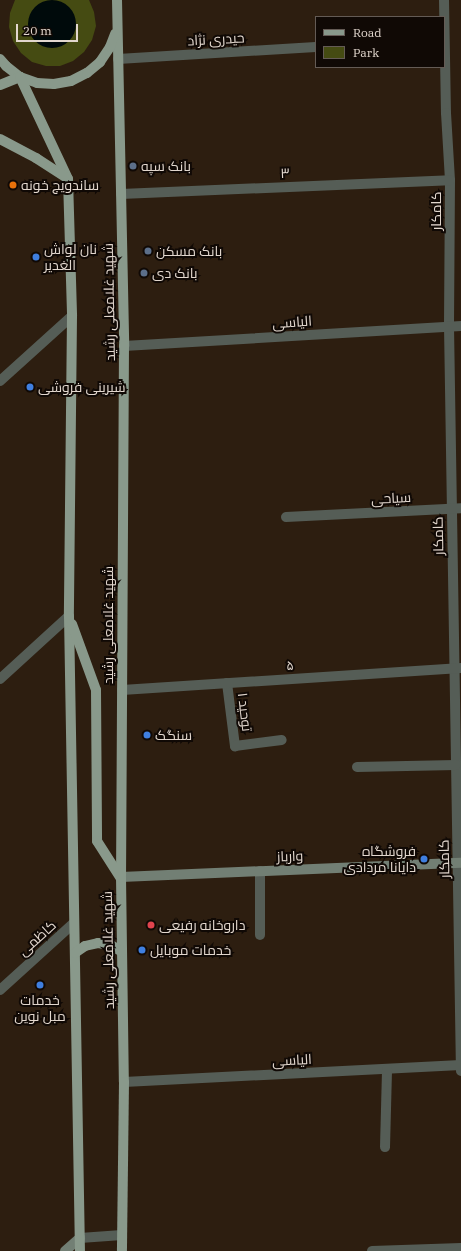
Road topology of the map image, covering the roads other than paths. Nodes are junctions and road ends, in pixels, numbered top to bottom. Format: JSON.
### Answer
{"nodes":[{"id":1,"x":116,"y":0,"type":"edge"},
{"id":2,"x":444,"y":0,"type":"edge"},
{"id":3,"x":117,"y":13,"type":"junction"},
{"id":4,"x":444,"y":16,"type":"edge"},
{"id":5,"x":315,"y":47,"type":"edge"},
{"id":6,"x":445,"y":56,"type":"edge"},
{"id":7,"x":0,"y":59,"type":"edge"},
{"id":8,"x":118,"y":59,"type":"junction"},
{"id":9,"x":20,"y":76,"type":"junction"},
{"id":10,"x":0,"y":85,"type":"edge"},
{"id":11,"x":0,"y":139,"type":"edge"},
{"id":12,"x":68,"y":179,"type":"junction"},
{"id":13,"x":450,"y":180,"type":"junction"},
{"id":14,"x":121,"y":194,"type":"junction"},
{"id":15,"x":72,"y":316,"type":"junction"},
{"id":16,"x":449,"y":326,"type":"junction"},
{"id":17,"x":461,"y":326,"type":"edge"},
{"id":18,"x":124,"y":346,"type":"junction"},
{"id":19,"x":0,"y":381,"type":"edge"},
{"id":20,"x":456,"y":508,"type":"edge"},
{"id":21,"x":286,"y":517,"type":"dead end"},
{"id":22,"x":69,"y":616,"type":"junction"},
{"id":23,"x":458,"y":668,"type":"edge"},
{"id":24,"x":0,"y":679,"type":"edge"},
{"id":25,"x":227,"y":683,"type":"junction"},
{"id":26,"x":122,"y":690,"type":"junction"},
{"id":27,"x":282,"y":740,"type":"dead end"},
{"id":28,"x":456,"y":765,"type":"junction"},
{"id":29,"x":358,"y":767,"type":"dead end"},
{"id":30,"x":459,"y":863,"type":"edge"},
{"id":31,"x":260,"y":871,"type":"junction"},
{"id":32,"x":120,"y":878,"type":"junction"},
{"id":33,"x":74,"y":923,"type":"junction"},
{"id":34,"x":260,"y":935,"type":"dead end"},
{"id":35,"x":122,"y":952,"type":"junction"},
{"id":36,"x":75,"y":953,"type":"junction"},
{"id":37,"x":0,"y":990,"type":"edge"},
{"id":38,"x":461,"y":1065,"type":"edge"},
{"id":39,"x":387,"y":1069,"type":"junction"},
{"id":40,"x":461,"y":1071,"type":"edge"},
{"id":41,"x":124,"y":1082,"type":"junction"},
{"id":42,"x":385,"y":1147,"type":"dead end"},
{"id":43,"x":122,"y":1235,"type":"junction"},
{"id":44,"x":80,"y":1238,"type":"junction"},
{"id":45,"x":461,"y":1248,"type":"edge"},
{"id":46,"x":65,"y":1251,"type":"edge"},
{"id":47,"x":80,"y":1251,"type":"edge"},
{"id":48,"x":122,"y":1251,"type":"edge"},
{"id":49,"x":372,"y":1251,"type":"edge"}],
"edges":[{"from":1,"to":3,"type":"main road"},
{"from":2,"to":4,"type":"street","name":"کامکار"},
{"from":3,"to":8,"type":"main road","name":"شهید غلامعلی رشید"},
{"from":3,"to":9,"type":"main road"},
{"from":5,"to":8,"type":"street","name":"حیدری نژاد"},
{"from":6,"to":13,"type":"street","name":"کامکار"},
{"from":7,"to":9,"type":"main road"},
{"from":8,"to":14,"type":"main road","name":"شهید غلامعلی رشید"},
{"from":9,"to":10,"type":"main road"},
{"from":9,"to":12,"type":"main road"},
{"from":11,"to":12,"type":"main road"},
{"from":12,"to":15,"type":"main road"},
{"from":13,"to":14,"type":"street","name":"۳"},
{"from":13,"to":16,"type":"street","name":"کامکار"},
{"from":14,"to":18,"type":"main road","name":"شهید غلامعلی رشید"},
{"from":15,"to":19,"type":"street"},
{"from":15,"to":22,"type":"main road"},
{"from":16,"to":17,"type":"street","name":"الیاسی"},
{"from":16,"to":18,"type":"street","name":"الیاسی"},
{"from":16,"to":20,"type":"street","name":"کامکار"},
{"from":18,"to":26,"type":"main road","name":"شهید غلامعلی رشید"},
{"from":20,"to":21,"type":"street","name":"سیاحی"},
{"from":20,"to":23,"type":"street","name":"کامکار"},
{"from":22,"to":24,"type":"street"},
{"from":22,"to":32,"type":"main road"},
{"from":22,"to":33,"type":"main road"},
{"from":23,"to":25,"type":"street","name":"۵"},
{"from":23,"to":28,"type":"street","name":"کامکار"},
{"from":25,"to":26,"type":"street","name":"۵"},
{"from":25,"to":27,"type":"street","name":"توحید ۱"},
{"from":26,"to":32,"type":"main road","name":"شهید غلامعلی رشید"},
{"from":28,"to":29,"type":"street"},
{"from":28,"to":30,"type":"street","name":"کامکار"},
{"from":30,"to":31,"type":"main road","name":"وارباز"},
{"from":30,"to":38,"type":"street","name":"کامکار"},
{"from":31,"to":32,"type":"main road","name":"وارباز"},
{"from":31,"to":34,"type":"street"},
{"from":32,"to":35,"type":"main road","name":"شهید غلامعلی رشید"},
{"from":33,"to":36,"type":"main road"},
{"from":33,"to":37,"type":"street","name":"کاظمی"},
{"from":35,"to":36,"type":"main road"},
{"from":35,"to":41,"type":"main road","name":"شهید غلامعلی رشید"},
{"from":36,"to":44,"type":"main road"},
{"from":38,"to":39,"type":"street","name":"الیاسی"},
{"from":38,"to":40,"type":"street","name":"کامکار"},
{"from":39,"to":41,"type":"street","name":"الیاسی"},
{"from":39,"to":42,"type":"street"},
{"from":41,"to":43,"type":"main road","name":"شهید غلامعلی رشید"},
{"from":43,"to":44,"type":"street"},
{"from":43,"to":48,"type":"main road","name":"شهید غلامعلی رشید"},
{"from":44,"to":46,"type":"main road"},
{"from":44,"to":47,"type":"main road"},
{"from":45,"to":49,"type":"street"}]}
